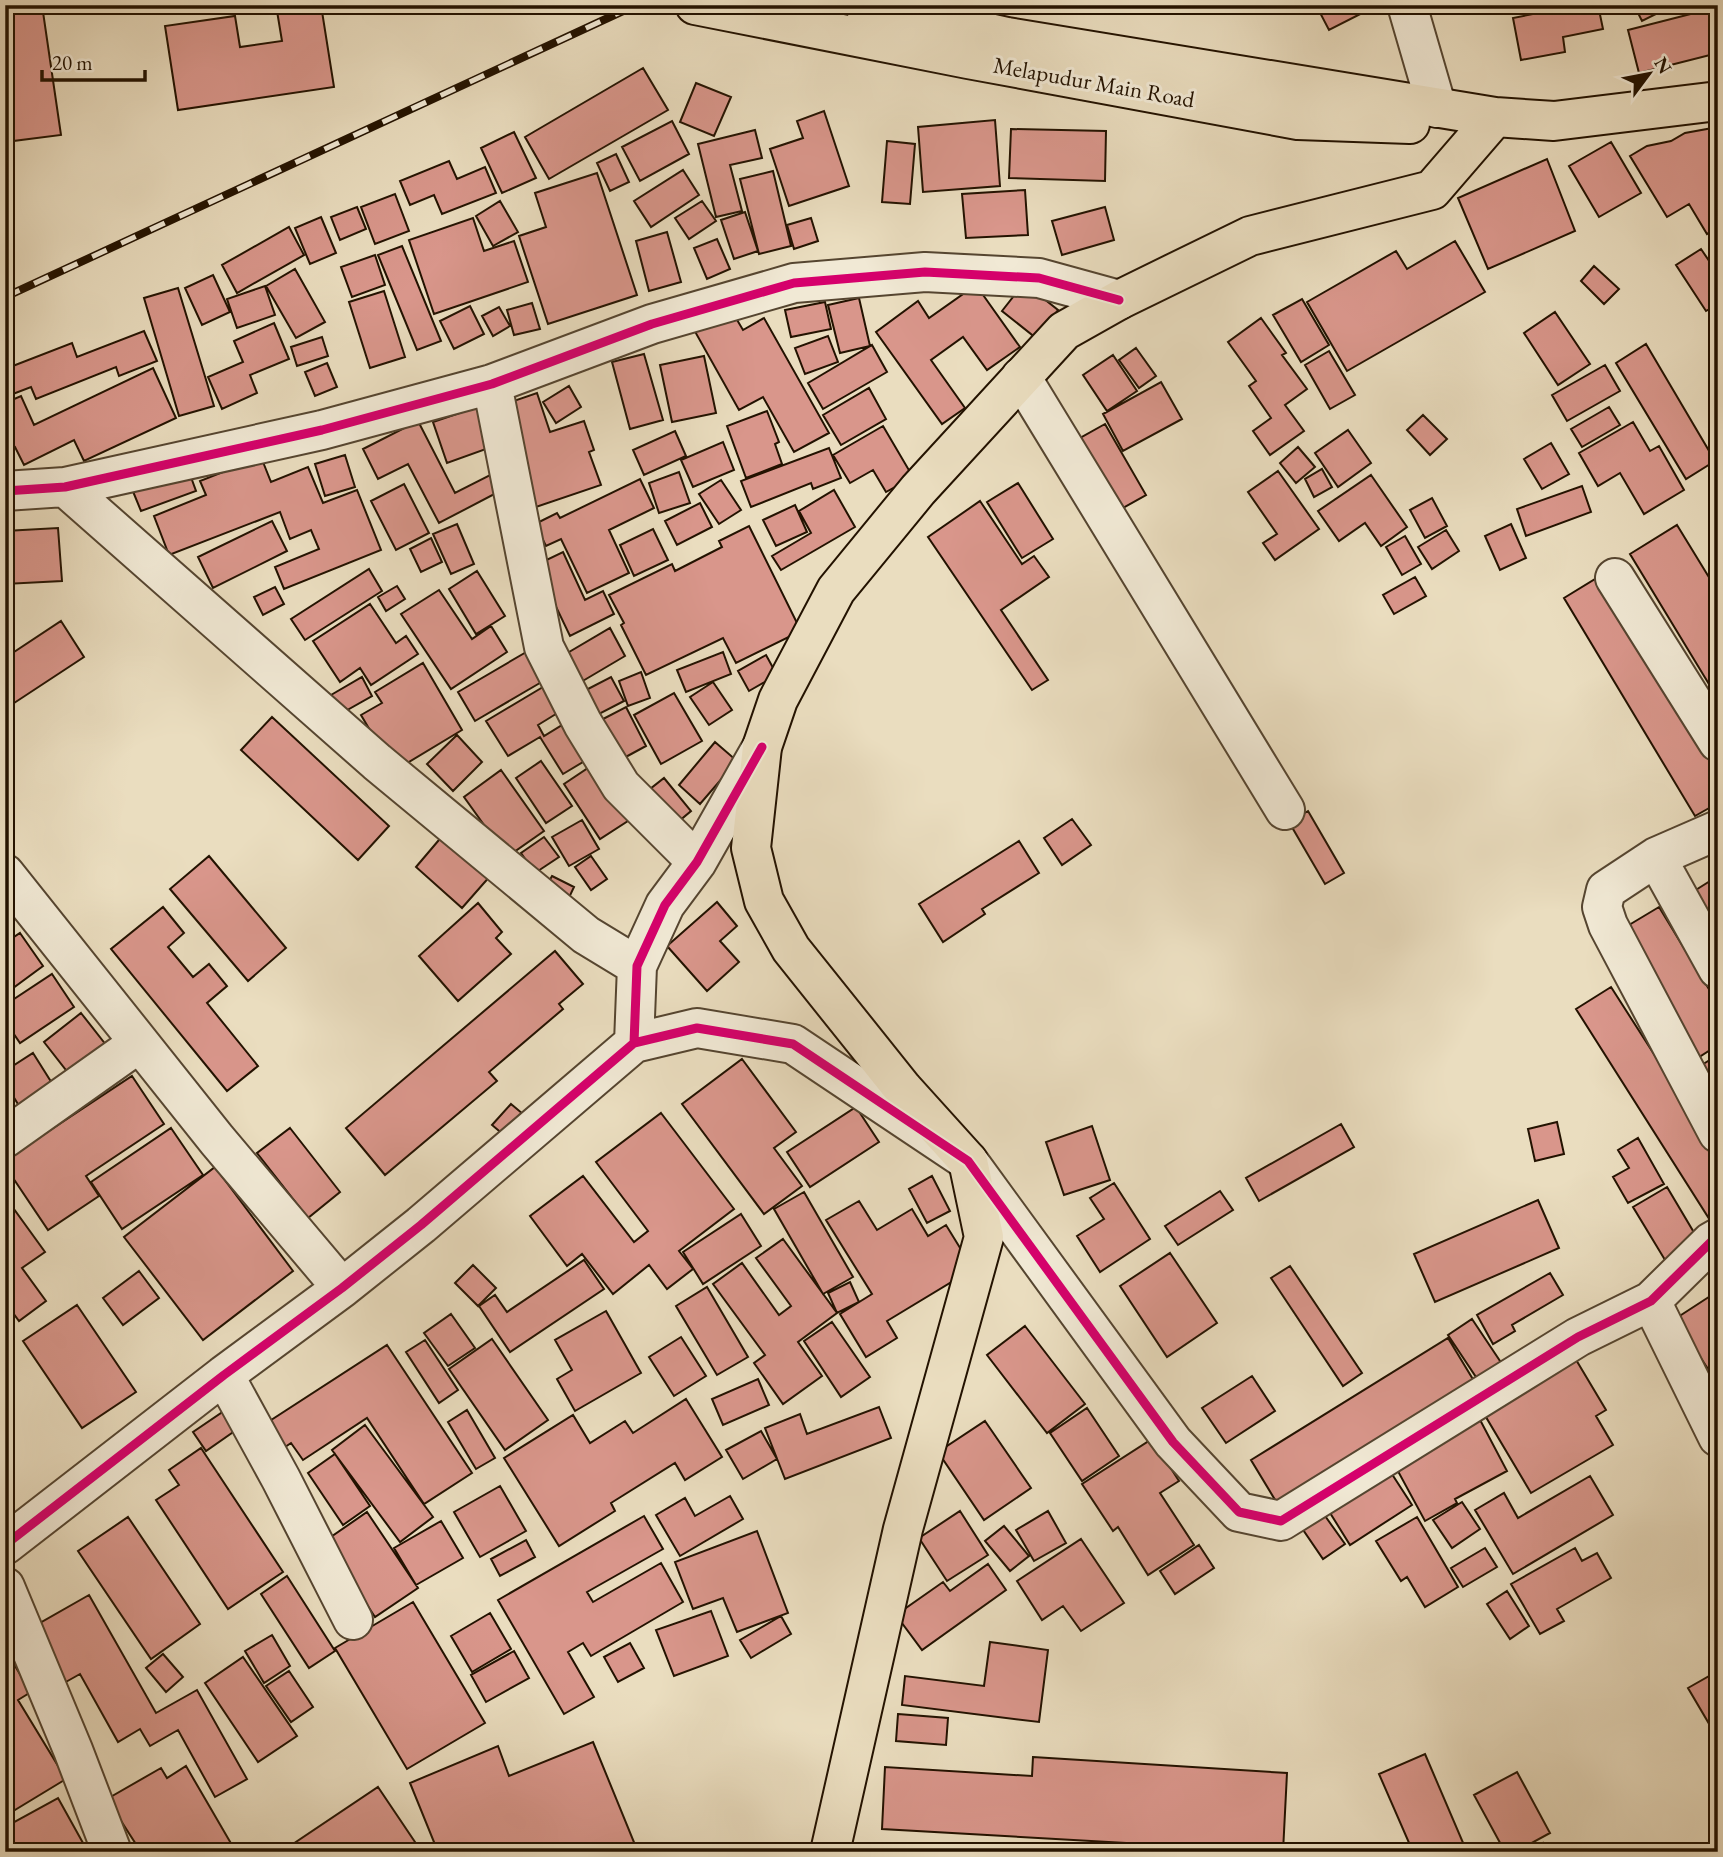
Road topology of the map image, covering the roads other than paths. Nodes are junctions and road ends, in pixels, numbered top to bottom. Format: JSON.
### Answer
{"nodes":[{"id":1,"x":695,"y":5,"type":"edge"},
{"id":2,"x":864,"y":5,"type":"edge"},
{"id":3,"x":1407,"y":5,"type":"edge"},
{"id":4,"x":1718,"y":101,"type":"edge"},
{"id":5,"x":1437,"y":108,"type":"junction"},
{"id":6,"x":1496,"y":117,"type":"junction"},
{"id":7,"x":1119,"y":300,"type":"junction"},
{"id":8,"x":1021,"y":377,"type":"junction"},
{"id":9,"x":492,"y":384,"type":"junction"},
{"id":10,"x":65,"y":487,"type":"junction"},
{"id":11,"x":5,"y":491,"type":"edge"},
{"id":12,"x":1615,"y":578,"type":"dead end"},
{"id":13,"x":1718,"y":742,"type":"edge"},
{"id":14,"x":762,"y":747,"type":"junction"},
{"id":15,"x":1285,"y":810,"type":"dead end"},
{"id":16,"x":1718,"y":830,"type":"edge"},
{"id":17,"x":1656,"y":857,"type":"junction"},
{"id":18,"x":697,"y":862,"type":"junction"},
{"id":19,"x":5,"y":874,"type":"edge"},
{"id":20,"x":637,"y":966,"type":"junction"},
{"id":21,"x":1718,"y":969,"type":"edge"},
{"id":22,"x":139,"y":1043,"type":"junction"},
{"id":23,"x":634,"y":1043,"type":"junction"},
{"id":24,"x":1718,"y":1133,"type":"edge"},
{"id":25,"x":5,"y":1138,"type":"edge"},
{"id":26,"x":968,"y":1161,"type":"junction"},
{"id":27,"x":1718,"y":1238,"type":"edge"},
{"id":28,"x":342,"y":1288,"type":"junction"},
{"id":29,"x":1651,"y":1301,"type":"junction"},
{"id":30,"x":224,"y":1375,"type":"junction"},
{"id":31,"x":1718,"y":1437,"type":"edge"},
{"id":32,"x":5,"y":1545,"type":"edge"},
{"id":33,"x":5,"y":1587,"type":"edge"},
{"id":34,"x":353,"y":1620,"type":"dead end"},
{"id":35,"x":112,"y":1852,"type":"edge"},
{"id":36,"x":830,"y":1852,"type":"edge"}],
"edges":[{"from":1,"to":6,"type":"main road","name":"Melapudur Main Road"},
{"from":2,"to":5,"type":"main road","name":"Melapudur Main Road"},
{"from":3,"to":5,"type":"street"},
{"from":4,"to":6,"type":"main road","name":"Melapudur Main Road"},
{"from":5,"to":6,"type":"main road","name":"Melapudur Main Road"},
{"from":6,"to":7,"type":"main road"},
{"from":7,"to":8,"type":"main road"},
{"from":7,"to":9,"type":"street"},
{"from":8,"to":14,"type":"main road"},
{"from":8,"to":15,"type":"street"},
{"from":9,"to":10,"type":"street"},
{"from":9,"to":18,"type":"street"},
{"from":10,"to":11,"type":"street"},
{"from":10,"to":20,"type":"street"},
{"from":12,"to":13,"type":"street"},
{"from":14,"to":18,"type":"street"},
{"from":14,"to":26,"type":"main road"},
{"from":16,"to":17,"type":"street"},
{"from":17,"to":21,"type":"street"},
{"from":17,"to":24,"type":"street"},
{"from":18,"to":20,"type":"street"},
{"from":19,"to":22,"type":"street"},
{"from":20,"to":23,"type":"street"},
{"from":22,"to":25,"type":"street"},
{"from":22,"to":28,"type":"street"},
{"from":23,"to":26,"type":"street"},
{"from":23,"to":28,"type":"street"},
{"from":26,"to":29,"type":"street"},
{"from":26,"to":36,"type":"main road"},
{"from":27,"to":29,"type":"street"},
{"from":28,"to":30,"type":"street"},
{"from":29,"to":31,"type":"street"},
{"from":30,"to":32,"type":"street"},
{"from":30,"to":34,"type":"street"},
{"from":33,"to":35,"type":"street"}]}
